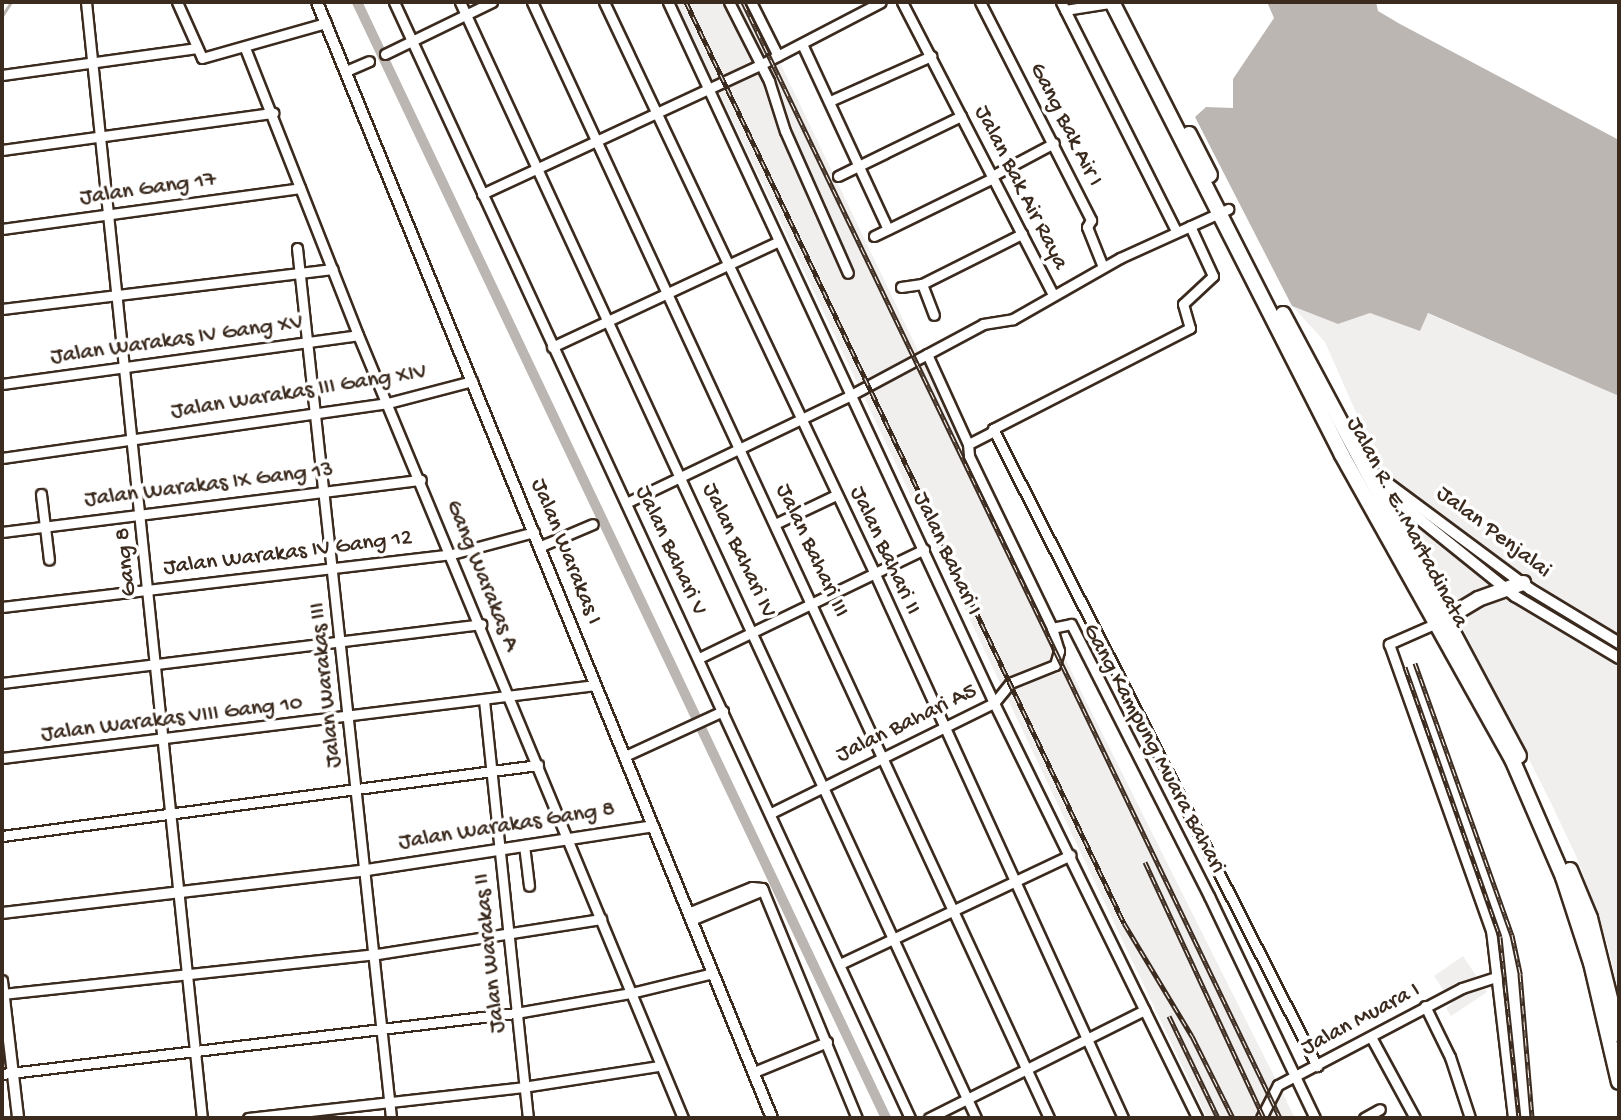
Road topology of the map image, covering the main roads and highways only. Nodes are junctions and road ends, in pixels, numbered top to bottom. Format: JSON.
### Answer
{"nodes":[{"id":1,"x":1115,"y":2,"type":"edge"},
{"id":2,"x":1224,"y":210,"type":"junction"},
{"id":3,"x":1352,"y":463,"type":"junction"},
{"id":4,"x":1523,"y":583,"type":"road end"},
{"id":5,"x":1440,"y":621,"type":"junction"},
{"id":6,"x":1619,"y":1034,"type":"edge"},
{"id":7,"x":1619,"y":1082,"type":"edge"}],
"edges":[{"from":1,"to":2,"type":"highway","name":"Jalan R. E. Martadinata"},
{"from":2,"to":3,"type":"highway","name":"Jalan R. E. Martadinata"},
{"from":2,"to":3,"type":"highway","name":"Jalan R. E. Martadinata"},
{"from":3,"to":5,"type":"highway","name":"Jalan R. E. Martadinata"},
{"from":3,"to":5,"type":"highway","name":"Jalan R. E. Martadinata"},
{"from":4,"to":5,"type":"highway"},
{"from":5,"to":6,"type":"highway","name":"Jalan R. E. Martadinata"},
{"from":5,"to":7,"type":"highway","name":"Jalan R. E. Martadinata"}]}
